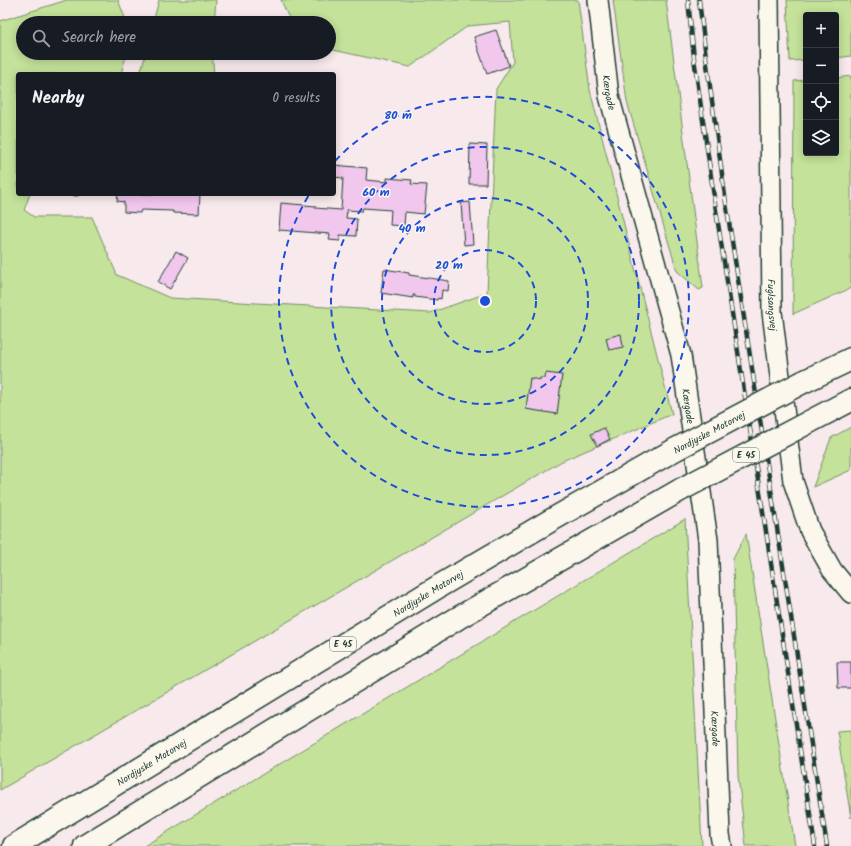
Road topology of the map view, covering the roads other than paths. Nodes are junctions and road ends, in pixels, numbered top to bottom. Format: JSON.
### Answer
{"nodes":[{"id":1,"x":598,"y":0,"type":"edge"},
{"id":2,"x":769,"y":0,"type":"edge"},
{"id":3,"x":851,"y":359,"type":"edge"},
{"id":4,"x":851,"y":400,"type":"edge"},
{"id":5,"x":851,"y":594,"type":"edge"},
{"id":6,"x":14,"y":846,"type":"edge"},
{"id":7,"x":85,"y":846,"type":"edge"},
{"id":8,"x":722,"y":846,"type":"edge"}],
"edges":[{"from":1,"to":8,"type":"street","name":"Kærgade"},
{"from":2,"to":5,"type":"street","name":"Fuglsangsvej"},
{"from":3,"to":6,"type":"highway","name":"Nordjyske Motorvej","number":"E 45","bridge":true},
{"from":4,"to":7,"type":"highway","number":"E 45","bridge":true}]}
